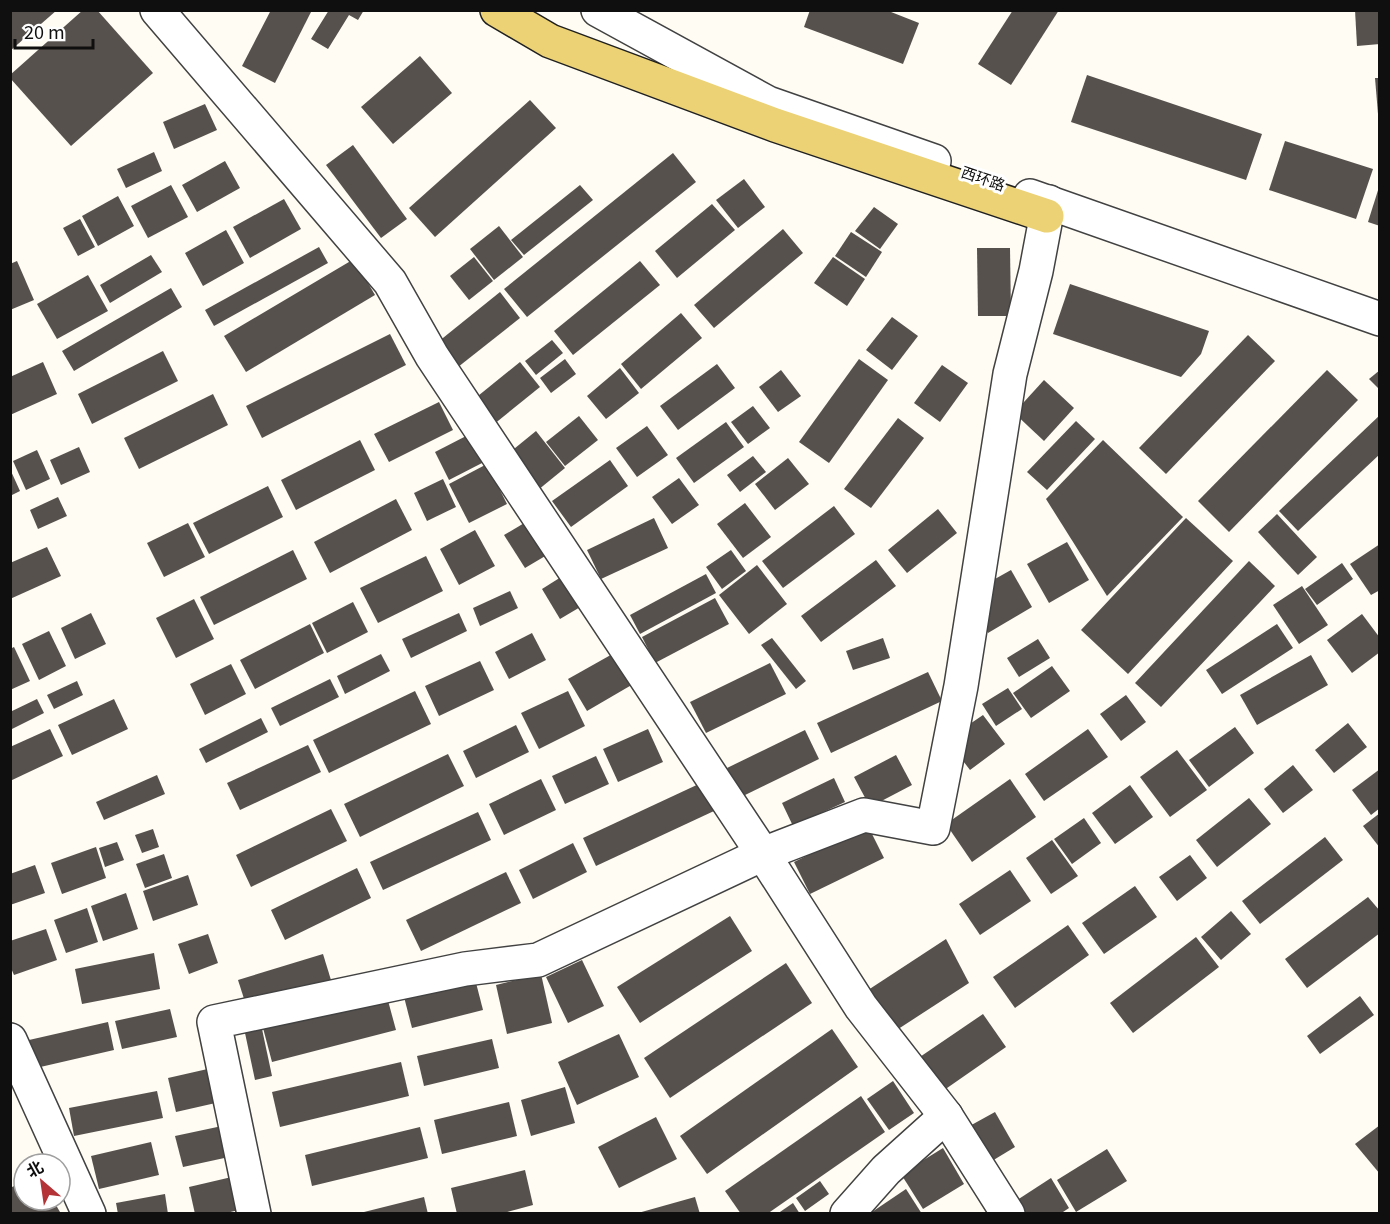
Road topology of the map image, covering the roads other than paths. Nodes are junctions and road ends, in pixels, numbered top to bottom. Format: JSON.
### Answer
{"nodes":[{"id":1,"x":157,"y":10,"type":"edge"},
{"id":2,"x":497,"y":10,"type":"edge"},
{"id":3,"x":598,"y":10,"type":"edge"},
{"id":4,"x":1048,"y":209,"type":"junction"},
{"id":5,"x":1380,"y":319,"type":"edge"},
{"id":6,"x":763,"y":854,"type":"junction"},
{"id":7,"x":10,"y":1040,"type":"edge"},
{"id":8,"x":946,"y":1116,"type":"junction"},
{"id":9,"x":89,"y":1214,"type":"edge"},
{"id":10,"x":254,"y":1214,"type":"edge"},
{"id":11,"x":847,"y":1214,"type":"edge"},
{"id":12,"x":1008,"y":1214,"type":"edge"}],
"edges":[{"from":1,"to":6,"type":"street"},
{"from":2,"to":4,"type":"main road","name":"西环路"},
{"from":3,"to":4,"type":"street","name":"西环路"},
{"from":4,"to":5,"type":"street","name":"西环路"},
{"from":4,"to":6,"type":"street"},
{"from":6,"to":8,"type":"street"},
{"from":6,"to":10,"type":"street"},
{"from":7,"to":9,"type":"street"},
{"from":8,"to":11,"type":"street"},
{"from":8,"to":12,"type":"street"}]}
